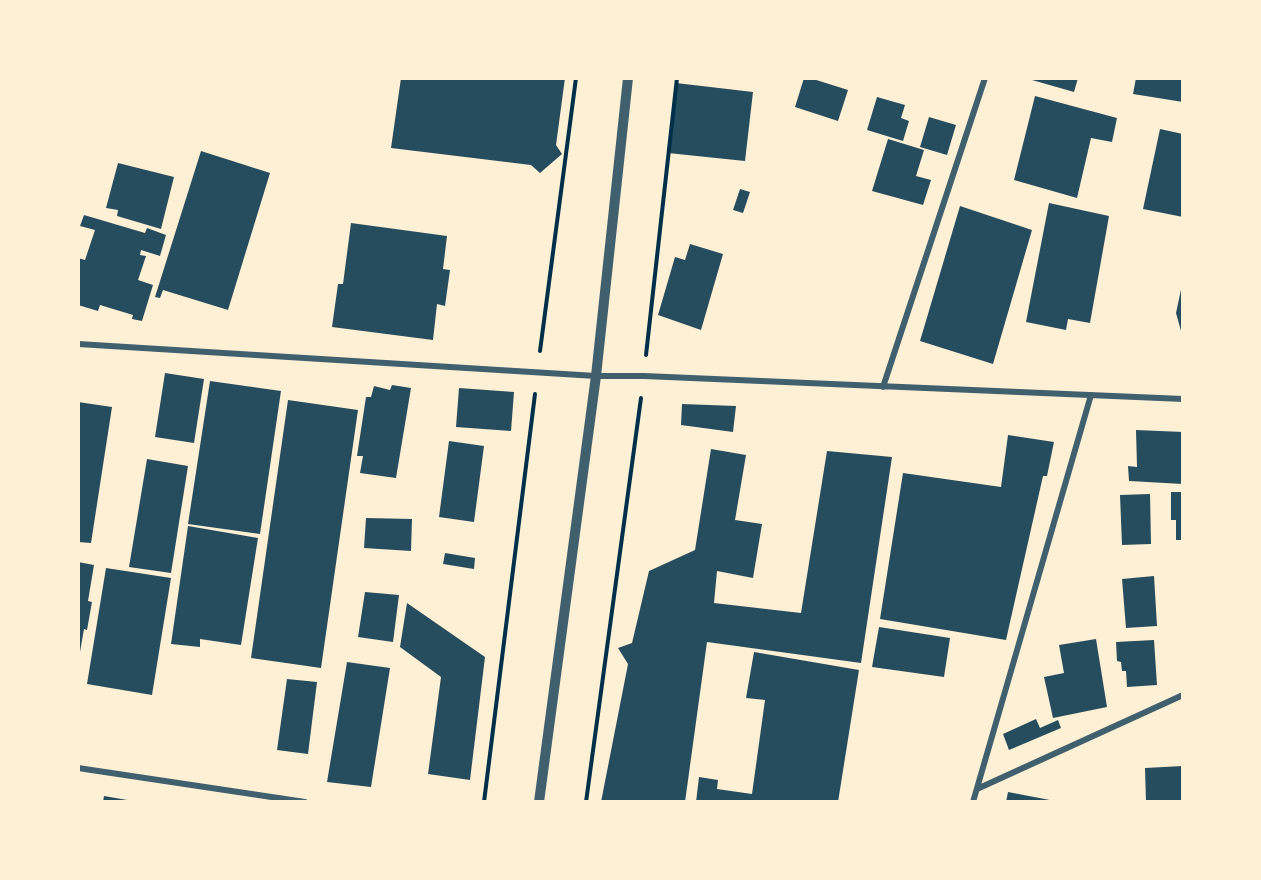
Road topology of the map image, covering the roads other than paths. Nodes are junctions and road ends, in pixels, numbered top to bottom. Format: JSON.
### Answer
{"nodes":[{"id":1,"x":628,"y":78,"type":"edge"},
{"id":2,"x":985,"y":78,"type":"edge"},
{"id":3,"x":78,"y":344,"type":"edge"},
{"id":4,"x":596,"y":376,"type":"junction"},
{"id":5,"x":883,"y":387,"type":"junction"},
{"id":6,"x":1091,"y":395,"type":"junction"},
{"id":7,"x":1183,"y":399,"type":"edge"},
{"id":8,"x":1183,"y":695,"type":"edge"},
{"id":9,"x":78,"y":768,"type":"edge"},
{"id":10,"x":977,"y":789,"type":"junction"},
{"id":11,"x":305,"y":802,"type":"edge"},
{"id":12,"x":539,"y":802,"type":"edge"},
{"id":13,"x":973,"y":802,"type":"edge"}],
"edges":[{"from":1,"to":4,"type":"street"},
{"from":2,"to":5,"type":"street"},
{"from":3,"to":4,"type":"street"},
{"from":4,"to":5,"type":"street"},
{"from":4,"to":12,"type":"street"},
{"from":5,"to":6,"type":"street"},
{"from":6,"to":7,"type":"street"},
{"from":6,"to":10,"type":"street"},
{"from":8,"to":10,"type":"street"},
{"from":9,"to":11,"type":"street"},
{"from":10,"to":13,"type":"street"}]}
